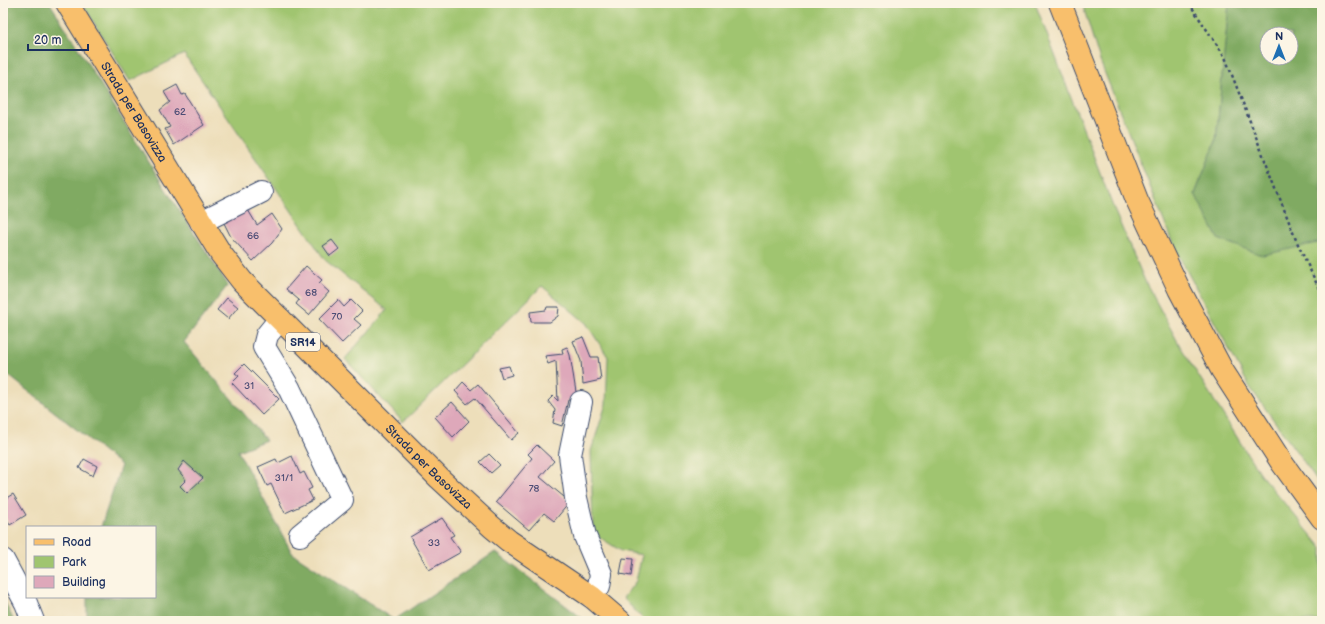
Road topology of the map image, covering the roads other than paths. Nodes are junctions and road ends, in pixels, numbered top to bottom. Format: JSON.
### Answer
{"nodes":[{"id":1,"x":66,"y":3,"type":"edge"},
{"id":2,"x":1060,"y":3,"type":"edge"},
{"id":3,"x":261,"y":192,"type":"dead end"},
{"id":4,"x":201,"y":222,"type":"junction"},
{"id":5,"x":280,"y":319,"type":"junction"},
{"id":6,"x":581,"y":402,"type":"dead end"},
{"id":7,"x":1322,"y":518,"type":"edge"},
{"id":8,"x":300,"y":535,"type":"dead end"},
{"id":9,"x":3,"y":560,"type":"edge"},
{"id":10,"x":592,"y":597,"type":"junction"},
{"id":11,"x":33,"y":621,"type":"edge"},
{"id":12,"x":620,"y":621,"type":"edge"}],
"edges":[{"from":1,"to":4,"type":"main road","name":"Strada per Basovizza","number":"SR14"},
{"from":2,"to":7,"type":"main road"},
{"from":3,"to":4,"type":"street"},
{"from":4,"to":5,"type":"main road","name":"Strada per Basovizza","number":"SR14"},
{"from":5,"to":8,"type":"street"},
{"from":5,"to":10,"type":"main road","name":"Strada per Basovizza","number":"SR14"},
{"from":6,"to":10,"type":"street"},
{"from":9,"to":11,"type":"street"},
{"from":10,"to":12,"type":"main road","name":"Strada per Basovizza","number":"SR14"}]}
